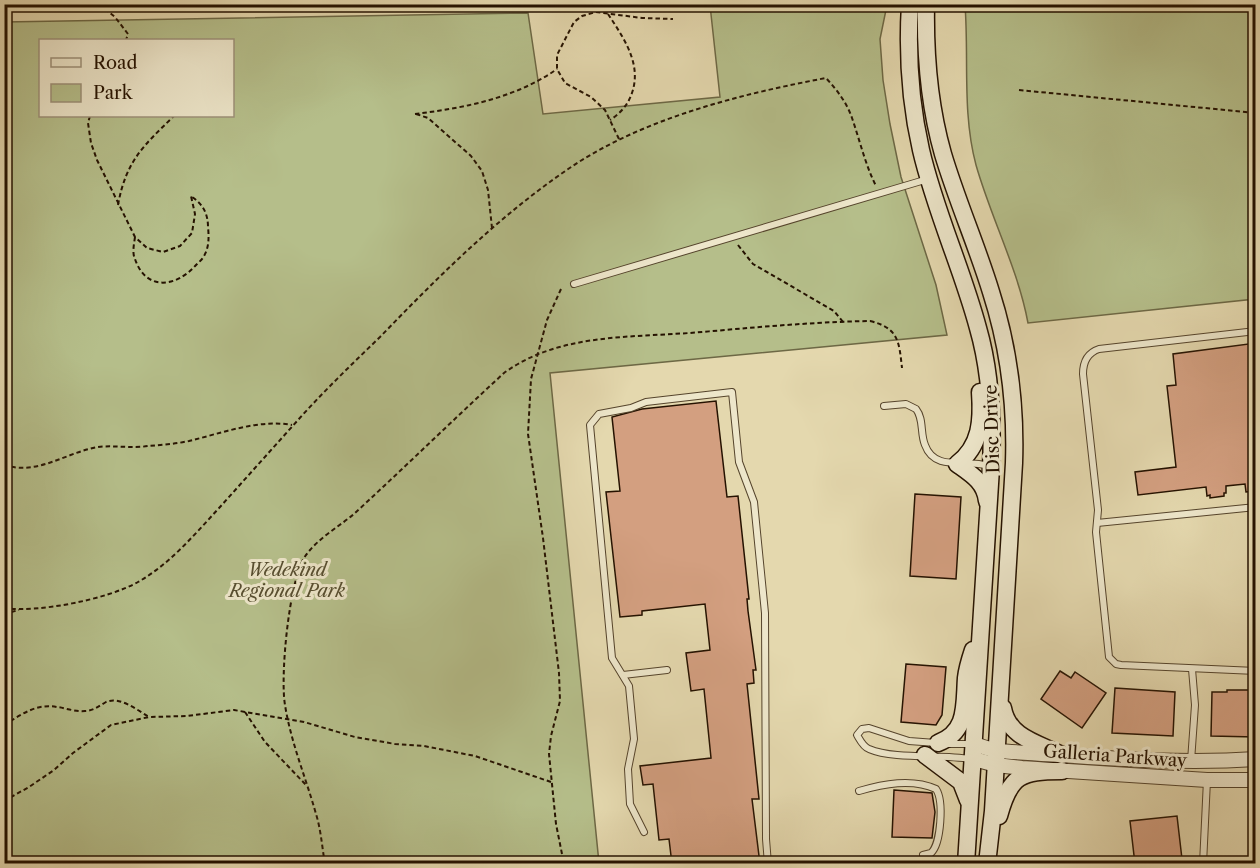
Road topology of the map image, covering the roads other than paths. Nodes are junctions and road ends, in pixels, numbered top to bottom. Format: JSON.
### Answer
{"nodes":[{"id":1,"x":910,"y":4,"type":"edge"},
{"id":2,"x":926,"y":4,"type":"edge"},
{"id":3,"x":929,"y":179,"type":"junction"},
{"id":4,"x":574,"y":284,"type":"dead end"},
{"id":5,"x":970,"y":301,"type":"junction"},
{"id":6,"x":999,"y":318,"type":"junction"},
{"id":7,"x":1256,"y":331,"type":"edge"},
{"id":8,"x":884,"y":406,"type":"dead end"},
{"id":9,"x":957,"y":464,"type":"junction"},
{"id":10,"x":991,"y":468,"type":"junction"},
{"id":11,"x":1256,"y":507,"type":"edge"},
{"id":12,"x":988,"y":517,"type":"junction"},
{"id":13,"x":1097,"y":523,"type":"junction"},
{"id":14,"x":1006,"y":599,"type":"junction"},
{"id":15,"x":982,"y":614,"type":"junction"},
{"id":16,"x":1192,"y":669,"type":"junction"},
{"id":17,"x":667,"y":670,"type":"dead end"},
{"id":18,"x":1256,"y":671,"type":"edge"},
{"id":19,"x":622,"y":675,"type":"junction"},
{"id":20,"x":1000,"y":692,"type":"junction"},
{"id":21,"x":938,"y":743,"type":"junction"},
{"id":22,"x":974,"y":752,"type":"junction"},
{"id":23,"x":925,"y":755,"type":"junction"},
{"id":24,"x":996,"y":758,"type":"junction"},
{"id":25,"x":1256,"y":759,"type":"edge"},
{"id":26,"x":1191,"y":762,"type":"junction"},
{"id":27,"x":1062,"y":763,"type":"junction"},
{"id":28,"x":1207,"y":780,"type":"junction"},
{"id":29,"x":1256,"y":780,"type":"edge"},
{"id":30,"x":859,"y":791,"type":"dead end"},
{"id":31,"x":970,"y":820,"type":"junction"},
{"id":32,"x":644,"y":832,"type":"dead end"},
{"id":33,"x":923,"y":855,"type":"dead end"},
{"id":34,"x":988,"y":859,"type":"edge"},
{"id":35,"x":768,"y":864,"type":"edge"},
{"id":36,"x":966,"y":864,"type":"edge"},
{"id":37,"x":1203,"y":864,"type":"edge"}],
"edges":[{"from":1,"to":3,"type":"main road","name":"Disc Drive"},
{"from":2,"to":6,"type":"main road","name":"Disc Drive"},
{"from":3,"to":4,"type":"lane"},
{"from":3,"to":5,"type":"main road","name":"Disc Drive"},
{"from":3,"to":6,"type":"main road"},
{"from":5,"to":9,"type":"main road"},
{"from":5,"to":10,"type":"main road","name":"Disc Drive"},
{"from":6,"to":14,"type":"main road","name":"Disc Drive"},
{"from":7,"to":13,"type":"lane"},
{"from":8,"to":9,"type":"lane"},
{"from":9,"to":10,"type":"lane"},
{"from":9,"to":12,"type":"main road"},
{"from":10,"to":12,"type":"main road","name":"Disc Drive"},
{"from":10,"to":14,"type":"main road"},
{"from":11,"to":13,"type":"lane"},
{"from":12,"to":15,"type":"main road","name":"Disc Drive"},
{"from":13,"to":16,"type":"lane"},
{"from":14,"to":20,"type":"main road","name":"Disc Drive"},
{"from":15,"to":21,"type":"main road"},
{"from":15,"to":22,"type":"main road","name":"Disc Drive"},
{"from":16,"to":18,"type":"lane"},
{"from":16,"to":26,"type":"lane"},
{"from":17,"to":19,"type":"lane"},
{"from":19,"to":32,"type":"lane"},
{"from":19,"to":35,"type":"lane"},
{"from":20,"to":24,"type":"main road","name":"Disc Drive"},
{"from":20,"to":27,"type":"main road"},
{"from":21,"to":22,"type":"lane"},
{"from":21,"to":23,"type":"lane"},
{"from":22,"to":23,"type":"lane"},
{"from":22,"to":24,"type":"street","name":"Galleria Parkway"},
{"from":22,"to":31,"type":"main road","name":"Disc Drive"},
{"from":23,"to":31,"type":"main road"},
{"from":24,"to":27,"type":"street","name":"Galleria Parkway"},
{"from":24,"to":34,"type":"main road","name":"Disc Drive"},
{"from":25,"to":26,"type":"street","name":"Galleria Parkway"},
{"from":26,"to":27,"type":"street","name":"Galleria Parkway"},
{"from":27,"to":28,"type":"street","name":"Galleria Parkway"},
{"from":27,"to":34,"type":"main road"},
{"from":28,"to":29,"type":"street","name":"Galleria Parkway"},
{"from":28,"to":37,"type":"lane"},
{"from":30,"to":33,"type":"lane"},
{"from":31,"to":36,"type":"main road","name":"Disc Drive"}]}
